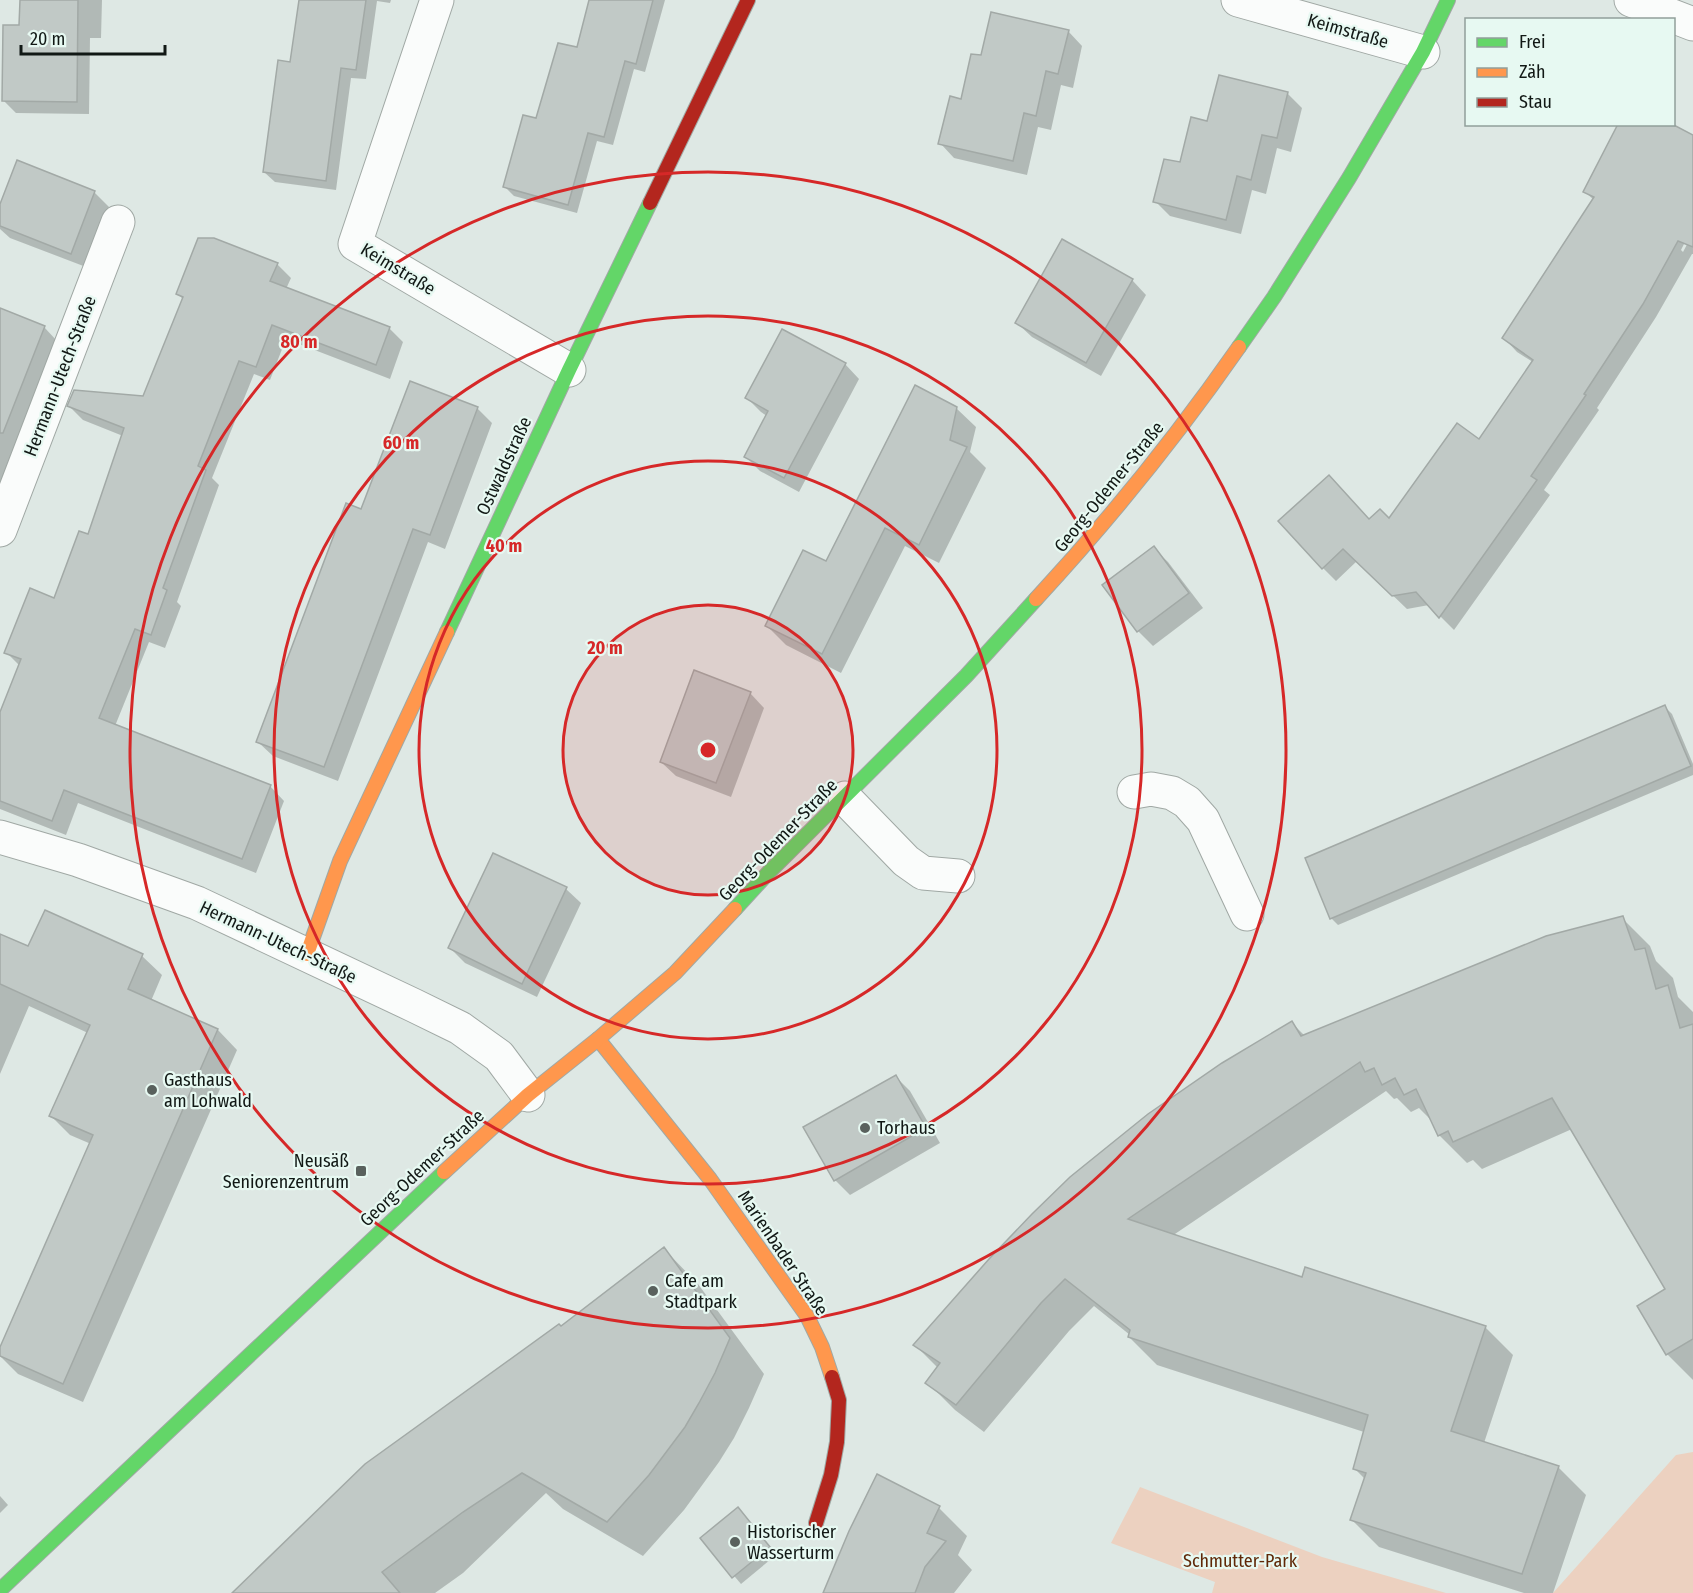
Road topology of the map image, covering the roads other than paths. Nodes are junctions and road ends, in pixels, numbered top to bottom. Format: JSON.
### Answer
{"nodes":[{"id":1,"x":437,"y":0,"type":"edge"},
{"id":2,"x":748,"y":0,"type":"edge"},
{"id":3,"x":1238,"y":0,"type":"edge"},
{"id":4,"x":1448,"y":0,"type":"edge"},
{"id":5,"x":1631,"y":0,"type":"edge"},
{"id":6,"x":1693,"y":24,"type":"edge"},
{"id":7,"x":1423,"y":52,"type":"junction"},
{"id":8,"x":118,"y":222,"type":"dead end"},
{"id":9,"x":568,"y":370,"type":"junction"},
{"id":10,"x":0,"y":530,"type":"edge"},
{"id":11,"x":1134,"y":792,"type":"dead end"},
{"id":12,"x":844,"y":798,"type":"junction"},
{"id":13,"x":0,"y":837,"type":"edge"},
{"id":14,"x":958,"y":876,"type":"dead end"},
{"id":15,"x":1247,"y":914,"type":"dead end"},
{"id":16,"x":307,"y":954,"type":"junction"},
{"id":17,"x":598,"y":1039,"type":"junction"},
{"id":18,"x":528,"y":1095,"type":"junction"},
{"id":19,"x":816,"y":1523,"type":"dead end"},
{"id":20,"x":0,"y":1590,"type":"edge"}],
"edges":[{"from":1,"to":9,"type":"street","name":"Keimstraße"},
{"from":2,"to":9,"type":"street","name":"Ostwaldstraße"},
{"from":3,"to":7,"type":"street","name":"Keimstraße"},
{"from":4,"to":7,"type":"street","name":"Georg-Odemer-Straße"},
{"from":5,"to":6,"type":"street"},
{"from":7,"to":12,"type":"street","name":"Georg-Odemer-Straße"},
{"from":8,"to":10,"type":"street","name":"Hermann-Utech-Straße"},
{"from":9,"to":16,"type":"street","name":"Ostwaldstraße"},
{"from":11,"to":15,"type":"street"},
{"from":12,"to":14,"type":"street"},
{"from":12,"to":17,"type":"street","name":"Georg-Odemer-Straße"},
{"from":13,"to":16,"type":"street","name":"Hermann-Utech-Straße"},
{"from":16,"to":18,"type":"street","name":"Hermann-Utech-Straße"},
{"from":17,"to":18,"type":"street","name":"Georg-Odemer-Straße"},
{"from":17,"to":19,"type":"street","name":"Marienbader Straße"},
{"from":18,"to":20,"type":"street","name":"Georg-Odemer-Straße"}]}
